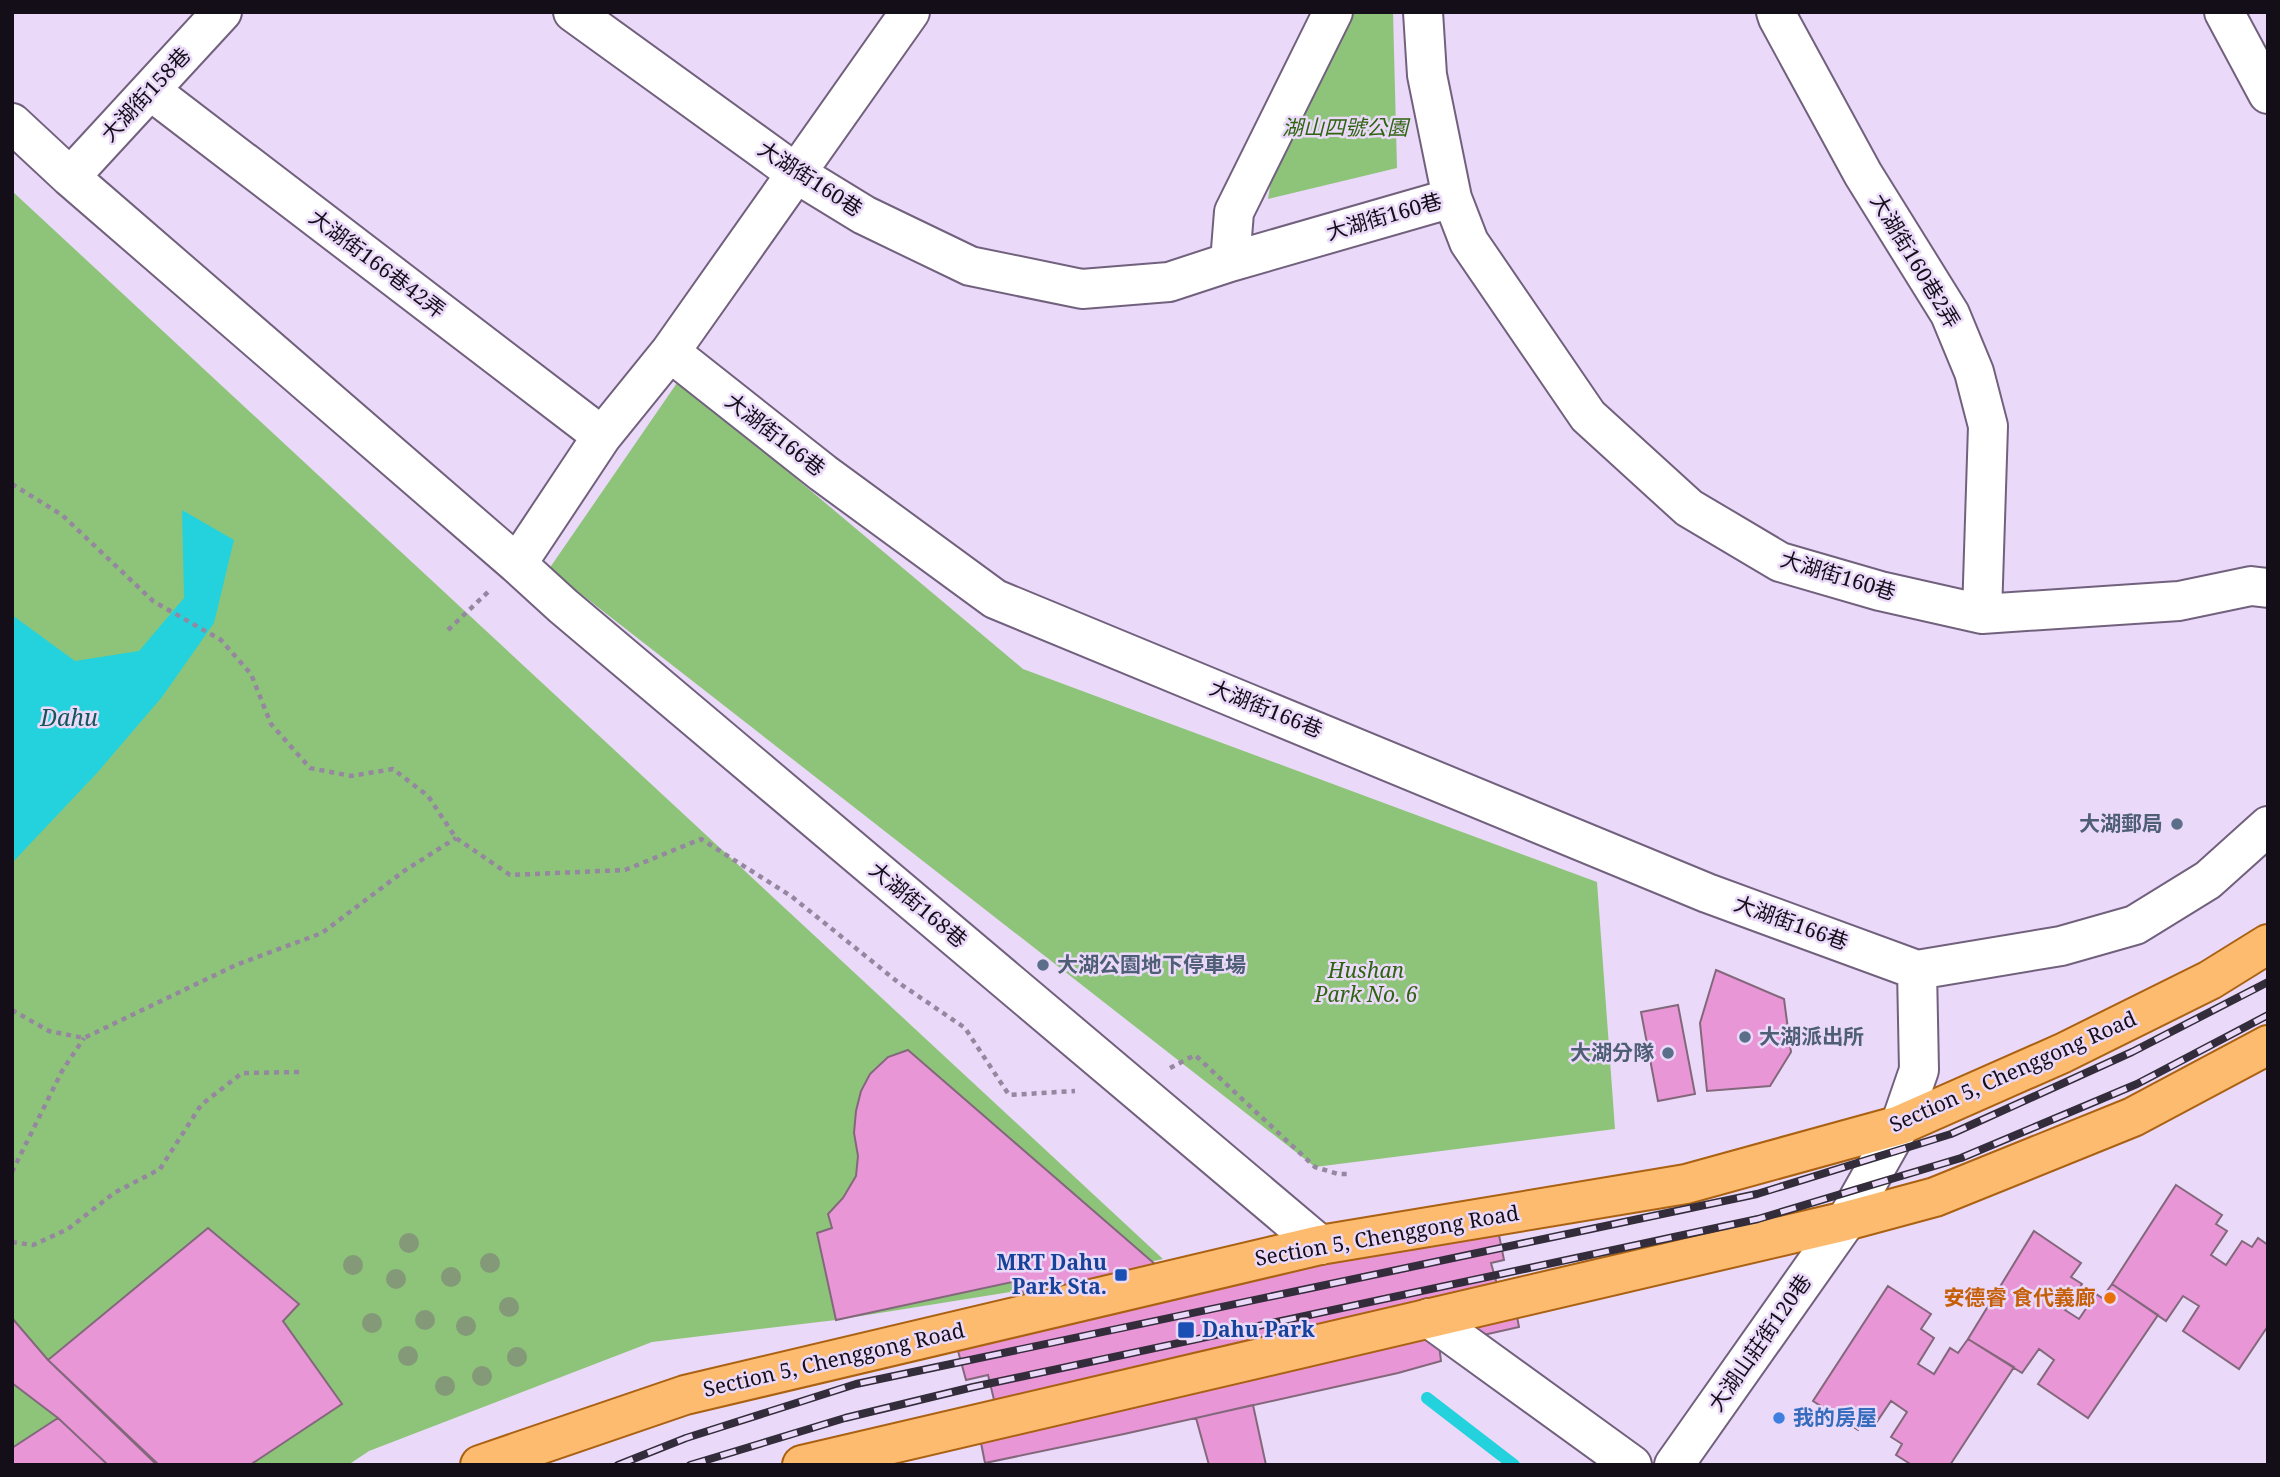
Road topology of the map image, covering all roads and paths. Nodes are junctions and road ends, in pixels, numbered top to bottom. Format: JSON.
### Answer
{"nodes":[{"id":1,"x":222,"y":12,"type":"edge"},
{"id":2,"x":573,"y":12,"type":"edge"},
{"id":3,"x":910,"y":12,"type":"edge"},
{"id":4,"x":1333,"y":12,"type":"edge"},
{"id":5,"x":1423,"y":12,"type":"edge"},
{"id":6,"x":1776,"y":12,"type":"edge"},
{"id":7,"x":2224,"y":12,"type":"edge"},
{"id":8,"x":151,"y":91,"type":"junction"},
{"id":9,"x":2268,"y":94,"type":"edge"},
{"id":10,"x":12,"y":123,"type":"edge"},
{"id":11,"x":797,"y":174,"type":"junction"},
{"id":12,"x":70,"y":177,"type":"junction"},
{"id":13,"x":1452,"y":198,"type":"junction"},
{"id":14,"x":1230,"y":262,"type":"junction"},
{"id":15,"x":670,"y":352,"type":"junction"},
{"id":16,"x":602,"y":436,"type":"junction"},
{"id":17,"x":12,"y":484,"type":"edge"},
{"id":18,"x":517,"y":564,"type":"junction"},
{"id":19,"x":2268,"y":587,"type":"edge"},
{"id":20,"x":1982,"y":614,"type":"junction"},
{"id":21,"x":448,"y":630,"type":"dead end"},
{"id":22,"x":2268,"y":827,"type":"edge"},
{"id":23,"x":456,"y":838,"type":"junction"},
{"id":24,"x":2268,"y":944,"type":"edge"},
{"id":25,"x":1917,"y":970,"type":"junction"},
{"id":26,"x":12,"y":1010,"type":"edge"},
{"id":27,"x":84,"y":1038,"type":"junction"},
{"id":28,"x":2268,"y":1045,"type":"edge"},
{"id":29,"x":301,"y":1072,"type":"dead end"},
{"id":30,"x":1135,"y":1087,"type":"junction"},
{"id":31,"x":1900,"y":1125,"type":"junction"},
{"id":32,"x":12,"y":1172,"type":"edge"},
{"id":33,"x":1350,"y":1174,"type":"dead end"},
{"id":34,"x":1846,"y":1221,"type":"junction"},
{"id":35,"x":12,"y":1242,"type":"edge"},
{"id":36,"x":1320,"y":1245,"type":"junction"},
{"id":37,"x":1430,"y":1318,"type":"junction"},
{"id":38,"x":480,"y":1465,"type":"edge"},
{"id":39,"x":802,"y":1465,"type":"edge"},
{"id":40,"x":1632,"y":1465,"type":"edge"},
{"id":41,"x":1674,"y":1465,"type":"edge"}],
"edges":[{"from":1,"to":8,"type":"street","name":"大湖街158巷"},
{"from":2,"to":11,"type":"street","name":"大湖街160巷"},
{"from":3,"to":11,"type":"street"},
{"from":4,"to":14,"type":"street"},
{"from":5,"to":13,"type":"street"},
{"from":6,"to":20,"type":"street","name":"大湖街160巷2弄"},
{"from":7,"to":9,"type":"street"},
{"from":8,"to":12,"type":"street","name":"大湖街158巷"},
{"from":8,"to":16,"type":"street","name":"大湖街166巷42弄"},
{"from":10,"to":12,"type":"street","name":"大湖街168巷"},
{"from":11,"to":14,"type":"street","name":"大湖街160巷"},
{"from":11,"to":15,"type":"street"},
{"from":12,"to":18,"type":"street","name":"大湖街168巷"},
{"from":13,"to":14,"type":"street","name":"大湖街160巷"},
{"from":13,"to":20,"type":"street","name":"大湖街160巷"},
{"from":15,"to":16,"type":"street"},
{"from":15,"to":25,"type":"street","name":"大湖街166巷"},
{"from":16,"to":18,"type":"street"},
{"from":17,"to":23,"type":"path"},
{"from":18,"to":21,"type":"path"},
{"from":18,"to":30,"type":"street","name":"大湖街168巷"},
{"from":19,"to":20,"type":"street","name":"大湖街160巷"},
{"from":22,"to":25,"type":"street"},
{"from":23,"to":27,"type":"path"},
{"from":23,"to":30,"type":"path"},
{"from":24,"to":31,"type":"main road","name":"Section 5, Chenggong Road"},
{"from":25,"to":31,"type":"street","name":"大湖山莊街120巷"},
{"from":26,"to":27,"type":"path"},
{"from":27,"to":32,"type":"path"},
{"from":28,"to":34,"type":"main road"},
{"from":29,"to":35,"type":"path"},
{"from":30,"to":33,"type":"path"},
{"from":30,"to":36,"type":"street","name":"大湖街168巷"},
{"from":31,"to":34,"type":"street","name":"大湖山莊街120巷"},
{"from":31,"to":36,"type":"main road","name":"Section 5, Chenggong Road"},
{"from":34,"to":37,"type":"main road"},
{"from":34,"to":41,"type":"street","name":"大湖山莊街120巷"},
{"from":36,"to":38,"type":"main road","name":"Section 5, Chenggong Road"},
{"from":37,"to":39,"type":"main road"},
{"from":37,"to":40,"type":"street"}]}
